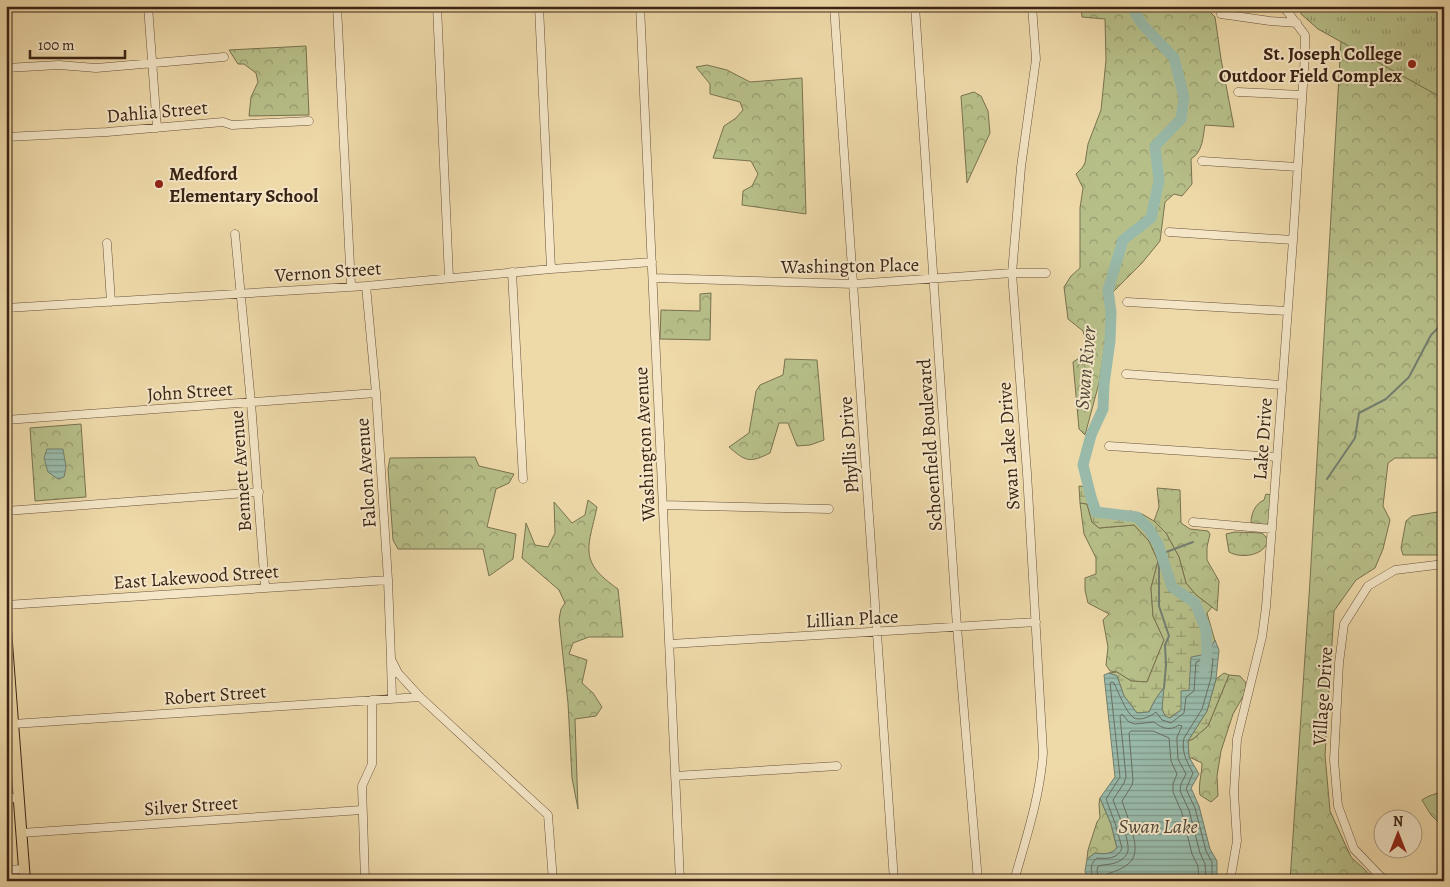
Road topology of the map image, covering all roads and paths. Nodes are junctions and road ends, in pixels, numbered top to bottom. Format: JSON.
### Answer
{"nodes":[{"id":1,"x":148,"y":6,"type":"edge"},
{"id":2,"x":337,"y":6,"type":"edge"},
{"id":3,"x":437,"y":6,"type":"edge"},
{"id":4,"x":539,"y":6,"type":"edge"},
{"id":5,"x":640,"y":6,"type":"edge"},
{"id":6,"x":834,"y":6,"type":"edge"},
{"id":7,"x":915,"y":6,"type":"edge"},
{"id":8,"x":1032,"y":6,"type":"edge"},
{"id":9,"x":1281,"y":6,"type":"edge"},
{"id":10,"x":1221,"y":14,"type":"dead end"},
{"id":11,"x":1297,"y":22,"type":"junction"},
{"id":12,"x":224,"y":57,"type":"dead end"},
{"id":13,"x":153,"y":62,"type":"junction"},
{"id":14,"x":6,"y":68,"type":"edge"},
{"id":15,"x":1238,"y":92,"type":"dead end"},
{"id":16,"x":1302,"y":95,"type":"junction"},
{"id":17,"x":309,"y":120,"type":"dead end"},
{"id":18,"x":157,"y":128,"type":"junction"},
{"id":19,"x":6,"y":137,"type":"edge"},
{"id":20,"x":1202,"y":161,"type":"dead end"},
{"id":21,"x":1297,"y":167,"type":"junction"},
{"id":22,"x":1169,"y":232,"type":"dead end"},
{"id":23,"x":235,"y":234,"type":"dead end"},
{"id":24,"x":1293,"y":240,"type":"junction"},
{"id":25,"x":107,"y":243,"type":"dead end"},
{"id":26,"x":652,"y":262,"type":"junction"},
{"id":27,"x":551,"y":269,"type":"junction"},
{"id":28,"x":512,"y":272,"type":"junction"},
{"id":29,"x":1012,"y":273,"type":"junction"},
{"id":30,"x":1046,"y":273,"type":"dead end"},
{"id":31,"x":449,"y":278,"type":"junction"},
{"id":32,"x":653,"y":278,"type":"junction"},
{"id":33,"x":934,"y":279,"type":"junction"},
{"id":34,"x":854,"y":284,"type":"junction"},
{"id":35,"x":350,"y":286,"type":"junction"},
{"id":36,"x":366,"y":286,"type":"junction"},
{"id":37,"x":241,"y":293,"type":"junction"},
{"id":38,"x":111,"y":302,"type":"junction"},
{"id":39,"x":1127,"y":302,"type":"dead end"},
{"id":40,"x":6,"y":308,"type":"edge"},
{"id":41,"x":1287,"y":312,"type":"junction"},
{"id":42,"x":1126,"y":374,"type":"dead end"},
{"id":43,"x":1282,"y":385,"type":"junction"},
{"id":44,"x":376,"y":393,"type":"junction"},
{"id":45,"x":251,"y":403,"type":"junction"},
{"id":46,"x":6,"y":420,"type":"edge"},
{"id":47,"x":1109,"y":446,"type":"dead end"},
{"id":48,"x":1277,"y":457,"type":"junction"},
{"id":49,"x":523,"y":478,"type":"dead end"},
{"id":50,"x":258,"y":492,"type":"junction"},
{"id":51,"x":664,"y":505,"type":"junction"},
{"id":52,"x":829,"y":508,"type":"dead end"},
{"id":53,"x":6,"y":511,"type":"edge"},
{"id":54,"x":1193,"y":522,"type":"dead end"},
{"id":55,"x":1272,"y":529,"type":"junction"},
{"id":56,"x":1444,"y":564,"type":"edge"},
{"id":57,"x":388,"y":580,"type":"junction"},
{"id":58,"x":265,"y":587,"type":"junction"},
{"id":59,"x":6,"y":605,"type":"edge"},
{"id":60,"x":1036,"y":622,"type":"junction"},
{"id":61,"x":957,"y":627,"type":"junction"},
{"id":62,"x":6,"y":630,"type":"edge"},
{"id":63,"x":877,"y":633,"type":"junction"},
{"id":64,"x":670,"y":644,"type":"junction"},
{"id":65,"x":391,"y":659,"type":"junction"},
{"id":66,"x":8,"y":694,"type":"edge"},
{"id":67,"x":420,"y":698,"type":"junction"},
{"id":68,"x":392,"y":699,"type":"junction"},
{"id":69,"x":372,"y":700,"type":"junction"},
{"id":70,"x":13,"y":724,"type":"junction"},
{"id":71,"x":837,"y":766,"type":"dead end"},
{"id":72,"x":675,"y":776,"type":"junction"},
{"id":73,"x":6,"y":797,"type":"edge"},
{"id":74,"x":19,"y":799,"type":"junction"},
{"id":75,"x":362,"y":810,"type":"junction"},
{"id":76,"x":21,"y":833,"type":"junction"},
{"id":77,"x":24,"y":869,"type":"junction"},
{"id":78,"x":6,"y":870,"type":"edge"},
{"id":79,"x":25,"y":881,"type":"edge"},
{"id":80,"x":365,"y":881,"type":"edge"},
{"id":81,"x":553,"y":881,"type":"edge"},
{"id":82,"x":680,"y":881,"type":"edge"},
{"id":83,"x":894,"y":881,"type":"edge"},
{"id":84,"x":978,"y":881,"type":"edge"},
{"id":85,"x":1014,"y":881,"type":"edge"},
{"id":86,"x":1230,"y":881,"type":"edge"},
{"id":87,"x":1385,"y":881,"type":"edge"}],
"edges":[{"from":1,"to":13,"type":"street"},
{"from":2,"to":35,"type":"street"},
{"from":3,"to":31,"type":"street"},
{"from":4,"to":27,"type":"street"},
{"from":5,"to":26,"type":"street","name":"Washington Avenue"},
{"from":6,"to":34,"type":"street","name":"Phyllis Drive"},
{"from":7,"to":33,"type":"street","name":"Schoenfield Boulevard"},
{"from":8,"to":29,"type":"street","name":"Swan Lake Drive"},
{"from":9,"to":11,"type":"street","name":"Lake Drive"},
{"from":10,"to":11,"type":"street"},
{"from":11,"to":16,"type":"street","name":"Lake Drive"},
{"from":12,"to":13,"type":"street"},
{"from":13,"to":14,"type":"street"},
{"from":13,"to":18,"type":"street"},
{"from":15,"to":16,"type":"street"},
{"from":16,"to":21,"type":"street","name":"Lake Drive"},
{"from":17,"to":18,"type":"street","name":"Dahlia Street"},
{"from":18,"to":19,"type":"street","name":"Dahlia Street"},
{"from":20,"to":21,"type":"street"},
{"from":21,"to":24,"type":"street","name":"Lake Drive"},
{"from":22,"to":24,"type":"street"},
{"from":23,"to":37,"type":"street","name":"Bennett Avenue"},
{"from":24,"to":41,"type":"street","name":"Lake Drive"},
{"from":25,"to":38,"type":"street"},
{"from":26,"to":27,"type":"street","name":"Vernon Street"},
{"from":26,"to":32,"type":"street","name":"Washington Avenue"},
{"from":27,"to":28,"type":"street","name":"Vernon Street"},
{"from":28,"to":31,"type":"street","name":"Vernon Street"},
{"from":28,"to":49,"type":"street"},
{"from":29,"to":30,"type":"street","name":"Washington Place"},
{"from":29,"to":33,"type":"street","name":"Washington Place"},
{"from":29,"to":60,"type":"street","name":"Swan Lake Drive"},
{"from":31,"to":36,"type":"street","name":"Vernon Street"},
{"from":32,"to":34,"type":"street","name":"Washington Place"},
{"from":32,"to":51,"type":"street","name":"Washington Avenue"},
{"from":33,"to":34,"type":"street","name":"Washington Place"},
{"from":33,"to":61,"type":"street","name":"Schoenfield Boulevard"},
{"from":34,"to":63,"type":"street","name":"Phyllis Drive"},
{"from":35,"to":36,"type":"street","name":"Vernon Street"},
{"from":35,"to":37,"type":"street","name":"Vernon Street"},
{"from":36,"to":44,"type":"street","name":"Falcon Avenue"},
{"from":37,"to":38,"type":"street","name":"Vernon Street"},
{"from":37,"to":45,"type":"street","name":"Bennett Avenue"},
{"from":38,"to":40,"type":"street","name":"Vernon Street"},
{"from":39,"to":41,"type":"street"},
{"from":41,"to":43,"type":"street","name":"Lake Drive"},
{"from":42,"to":43,"type":"street"},
{"from":43,"to":48,"type":"street","name":"Lake Drive"},
{"from":44,"to":45,"type":"street","name":"John Street"},
{"from":44,"to":57,"type":"street","name":"Falcon Avenue"},
{"from":45,"to":46,"type":"street","name":"John Street"},
{"from":45,"to":50,"type":"street","name":"Bennett Avenue"},
{"from":47,"to":48,"type":"street"},
{"from":48,"to":55,"type":"street","name":"Lake Drive"},
{"from":50,"to":53,"type":"street"},
{"from":50,"to":58,"type":"street","name":"Bennett Avenue"},
{"from":51,"to":52,"type":"street"},
{"from":51,"to":64,"type":"street","name":"Washington Avenue"},
{"from":54,"to":55,"type":"street"},
{"from":55,"to":86,"type":"street","name":"Lake Drive"},
{"from":56,"to":87,"type":"street","name":"Village Drive"},
{"from":57,"to":58,"type":"street","name":"East Lakewood Street"},
{"from":57,"to":65,"type":"street","name":"Falcon Avenue"},
{"from":58,"to":59,"type":"street","name":"East Lakewood Street"},
{"from":60,"to":61,"type":"street","name":"Lillian Place"},
{"from":60,"to":85,"type":"street","name":"Swan Lake Drive"},
{"from":61,"to":63,"type":"street","name":"Lillian Place"},
{"from":61,"to":84,"type":"street","name":"Schoenfield Boulevard"},
{"from":62,"to":66,"type":"main road"},
{"from":63,"to":64,"type":"street","name":"Lillian Place"},
{"from":63,"to":83,"type":"street","name":"Phyllis Drive"},
{"from":64,"to":72,"type":"street","name":"Washington Avenue"},
{"from":65,"to":67,"type":"street","name":"Falcon Avenue"},
{"from":65,"to":68,"type":"street","name":"Falcon Avenue"},
{"from":66,"to":70,"type":"main road"},
{"from":67,"to":68,"type":"street","name":"Robert Street"},
{"from":67,"to":81,"type":"street","name":"Falcon Avenue"},
{"from":68,"to":69,"type":"street","name":"Robert Street"},
{"from":69,"to":70,"type":"street","name":"Robert Street"},
{"from":69,"to":75,"type":"street"},
{"from":70,"to":74,"type":"main road"},
{"from":71,"to":72,"type":"street"},
{"from":72,"to":82,"type":"street","name":"Washington Avenue"},
{"from":73,"to":74,"type":"street"},
{"from":74,"to":76,"type":"main road"},
{"from":75,"to":76,"type":"street","name":"Silver Street"},
{"from":75,"to":80,"type":"street"},
{"from":76,"to":77,"type":"main road"},
{"from":77,"to":78,"type":"street"},
{"from":77,"to":79,"type":"main road"}]}
